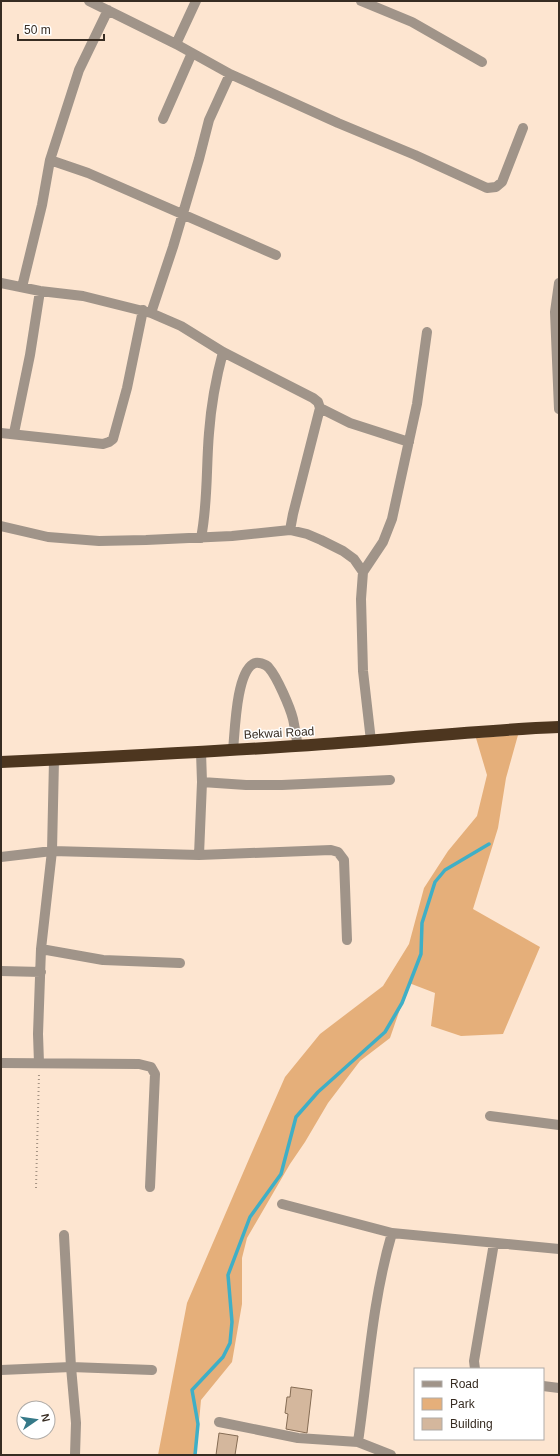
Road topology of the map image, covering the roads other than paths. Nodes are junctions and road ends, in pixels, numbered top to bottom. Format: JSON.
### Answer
{"nodes":[{"id":1,"x":89,"y":1,"type":"edge"},
{"id":2,"x":196,"y":1,"type":"edge"},
{"id":3,"x":361,"y":1,"type":"edge"},
{"id":4,"x":108,"y":10,"type":"junction"},
{"id":5,"x":176,"y":44,"type":"junction"},
{"id":6,"x":192,"y":53,"type":"junction"},
{"id":7,"x":482,"y":62,"type":"dead end"},
{"id":8,"x":230,"y":74,"type":"junction"},
{"id":9,"x":163,"y":119,"type":"dead end"},
{"id":10,"x":523,"y":128,"type":"dead end"},
{"id":11,"x":50,"y":160,"type":"junction"},
{"id":12,"x":182,"y":214,"type":"junction"},
{"id":13,"x":276,"y":255,"type":"dead end"},
{"id":14,"x":1,"y":283,"type":"edge"},
{"id":15,"x":559,"y":284,"type":"edge"},
{"id":16,"x":22,"y":287,"type":"junction"},
{"id":17,"x":40,"y":291,"type":"junction"},
{"id":18,"x":147,"y":311,"type":"junction"},
{"id":19,"x":427,"y":332,"type":"dead end"},
{"id":20,"x":223,"y":352,"type":"junction"},
{"id":21,"x":320,"y":408,"type":"junction"},
{"id":22,"x":559,"y":409,"type":"edge"},
{"id":23,"x":1,"y":433,"type":"edge"},
{"id":24,"x":14,"y":433,"type":"junction"},
{"id":25,"x":409,"y":442,"type":"junction"},
{"id":26,"x":1,"y":526,"type":"edge"},
{"id":27,"x":290,"y":530,"type":"junction"},
{"id":28,"x":202,"y":538,"type":"junction"},
{"id":29,"x":363,"y":572,"type":"junction"},
{"id":30,"x":559,"y":727,"type":"edge"},
{"id":31,"x":371,"y":741,"type":"junction"},
{"id":32,"x":298,"y":746,"type":"junction"},
{"id":33,"x":233,"y":750,"type":"junction"},
{"id":34,"x":201,"y":752,"type":"junction"},
{"id":35,"x":54,"y":760,"type":"junction"},
{"id":36,"x":1,"y":762,"type":"edge"},
{"id":37,"x":390,"y":780,"type":"dead end"},
{"id":38,"x":202,"y":782,"type":"junction"},
{"id":39,"x":52,"y":851,"type":"junction"},
{"id":40,"x":199,"y":855,"type":"junction"},
{"id":41,"x":1,"y":857,"type":"edge"},
{"id":42,"x":347,"y":940,"type":"dead end"},
{"id":43,"x":41,"y":949,"type":"junction"},
{"id":44,"x":180,"y":963,"type":"dead end"},
{"id":45,"x":1,"y":971,"type":"edge"},
{"id":46,"x":41,"y":972,"type":"junction"},
{"id":47,"x":1,"y":1063,"type":"edge"},
{"id":48,"x":39,"y":1063,"type":"junction"},
{"id":49,"x":490,"y":1116,"type":"dead end"},
{"id":50,"x":559,"y":1125,"type":"edge"},
{"id":51,"x":150,"y":1187,"type":"dead end"},
{"id":52,"x":282,"y":1204,"type":"dead end"},
{"id":53,"x":392,"y":1233,"type":"junction"},
{"id":54,"x":64,"y":1235,"type":"dead end"},
{"id":55,"x":494,"y":1243,"type":"junction"},
{"id":56,"x":559,"y":1249,"type":"edge"},
{"id":57,"x":71,"y":1367,"type":"junction"},
{"id":58,"x":475,"y":1368,"type":"edge"},
{"id":59,"x":1,"y":1370,"type":"edge"},
{"id":60,"x":152,"y":1370,"type":"dead end"},
{"id":61,"x":544,"y":1386,"type":"edge"},
{"id":62,"x":559,"y":1388,"type":"edge"},
{"id":63,"x":219,"y":1422,"type":"dead end"},
{"id":64,"x":358,"y":1442,"type":"junction"},
{"id":65,"x":75,"y":1455,"type":"edge"},
{"id":66,"x":391,"y":1455,"type":"edge"}],
"edges":[{"from":1,"to":4,"type":"street"},
{"from":2,"to":5,"type":"street"},
{"from":3,"to":7,"type":"street"},
{"from":4,"to":5,"type":"street"},
{"from":4,"to":11,"type":"street"},
{"from":5,"to":6,"type":"street"},
{"from":6,"to":8,"type":"street"},
{"from":6,"to":9,"type":"street"},
{"from":8,"to":10,"type":"street"},
{"from":8,"to":12,"type":"street"},
{"from":11,"to":12,"type":"street"},
{"from":11,"to":16,"type":"street"},
{"from":12,"to":13,"type":"street"},
{"from":12,"to":18,"type":"street"},
{"from":14,"to":16,"type":"street"},
{"from":15,"to":22,"type":"street"},
{"from":16,"to":17,"type":"street"},
{"from":17,"to":18,"type":"street"},
{"from":17,"to":24,"type":"street"},
{"from":18,"to":20,"type":"street"},
{"from":18,"to":24,"type":"street"},
{"from":19,"to":25,"type":"street"},
{"from":20,"to":21,"type":"street"},
{"from":20,"to":28,"type":"street"},
{"from":21,"to":25,"type":"street"},
{"from":21,"to":27,"type":"street"},
{"from":23,"to":24,"type":"street"},
{"from":25,"to":29,"type":"street"},
{"from":26,"to":28,"type":"street"},
{"from":27,"to":28,"type":"street"},
{"from":27,"to":29,"type":"street"},
{"from":29,"to":31,"type":"street"},
{"from":30,"to":31,"type":"highway","name":"Bekwai Road"},
{"from":31,"to":32,"type":"highway","name":"Bekwai Road"},
{"from":32,"to":33,"type":"highway","name":"Bekwai Road"},
{"from":32,"to":33,"type":"street"},
{"from":33,"to":34,"type":"highway","name":"Bekwai Road"},
{"from":34,"to":35,"type":"highway","name":"Bekwai Road"},
{"from":34,"to":38,"type":"street"},
{"from":35,"to":36,"type":"highway","name":"Bekwai Road"},
{"from":35,"to":39,"type":"street"},
{"from":37,"to":38,"type":"street"},
{"from":38,"to":40,"type":"street"},
{"from":39,"to":40,"type":"street"},
{"from":39,"to":41,"type":"street"},
{"from":39,"to":43,"type":"street"},
{"from":40,"to":42,"type":"street"},
{"from":43,"to":44,"type":"street"},
{"from":43,"to":46,"type":"street"},
{"from":45,"to":46,"type":"street"},
{"from":46,"to":48,"type":"street"},
{"from":47,"to":48,"type":"street"},
{"from":48,"to":51,"type":"street"},
{"from":49,"to":50,"type":"street"},
{"from":52,"to":53,"type":"street"},
{"from":53,"to":55,"type":"street"},
{"from":53,"to":64,"type":"street"},
{"from":54,"to":57,"type":"street"},
{"from":55,"to":56,"type":"street"},
{"from":55,"to":58,"type":"street"},
{"from":57,"to":59,"type":"street"},
{"from":57,"to":60,"type":"street"},
{"from":57,"to":65,"type":"street"},
{"from":61,"to":62,"type":"street"},
{"from":63,"to":64,"type":"street"},
{"from":64,"to":66,"type":"street"}]}
